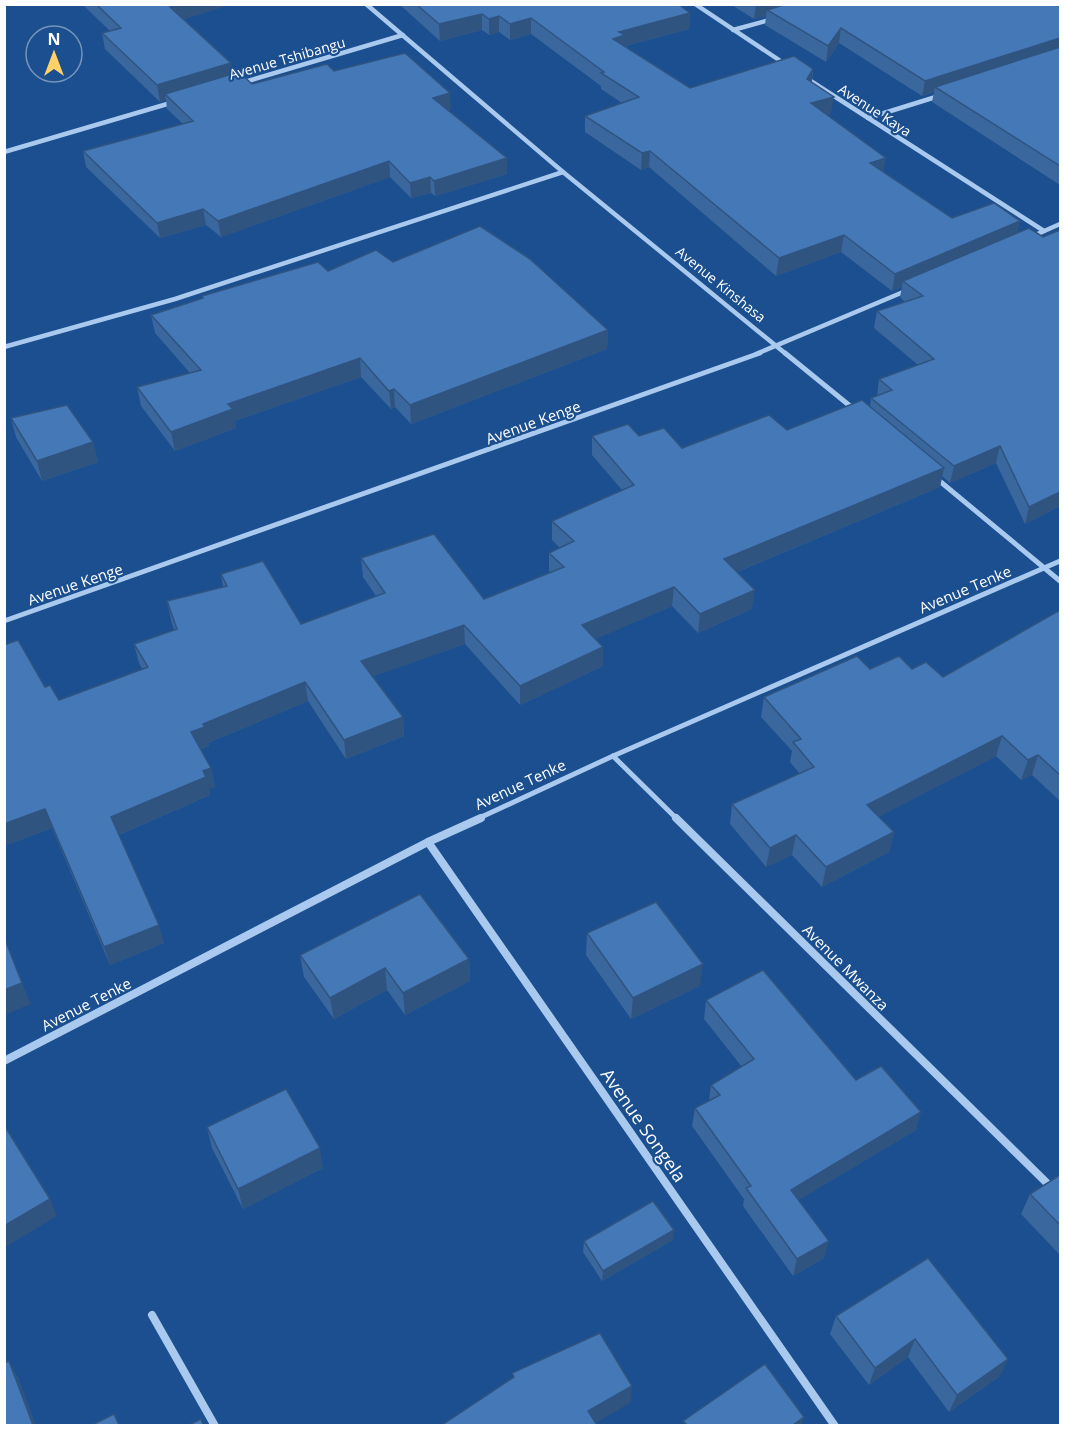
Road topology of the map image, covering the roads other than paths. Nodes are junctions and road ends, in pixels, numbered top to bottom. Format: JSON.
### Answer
{"nodes":[{"id":1,"x":366,"y":4,"type":"edge"},
{"id":2,"x":695,"y":4,"type":"edge"},
{"id":3,"x":778,"y":17,"type":"edge"},
{"id":4,"x":734,"y":30,"type":"junction"},
{"id":5,"x":403,"y":35,"type":"junction"},
{"id":6,"x":791,"y":68,"type":"edge"},
{"id":7,"x":801,"y":74,"type":"edge"},
{"id":8,"x":232,"y":85,"type":"edge"},
{"id":9,"x":950,"y":93,"type":"edge"},
{"id":10,"x":175,"y":102,"type":"edge"},
{"id":11,"x":868,"y":118,"type":"junction"},
{"id":12,"x":4,"y":152,"type":"edge"},
{"id":13,"x":563,"y":172,"type":"junction"},
{"id":14,"x":1060,"y":224,"type":"edge"},
{"id":15,"x":1044,"y":231,"type":"junction"},
{"id":16,"x":1023,"y":240,"type":"edge"},
{"id":17,"x":916,"y":286,"type":"edge"},
{"id":18,"x":778,"y":346,"type":"junction"},
{"id":19,"x":4,"y":347,"type":"edge"},
{"id":20,"x":861,"y":415,"type":"edge"},
{"id":21,"x":935,"y":477,"type":"edge"},
{"id":22,"x":1060,"y":561,"type":"edge"},
{"id":23,"x":1046,"y":569,"type":"junction"},
{"id":24,"x":1060,"y":581,"type":"edge"},
{"id":25,"x":4,"y":621,"type":"edge"},
{"id":26,"x":613,"y":756,"type":"junction"},
{"id":27,"x":428,"y":842,"type":"junction"},
{"id":28,"x":4,"y":1061,"type":"edge"},
{"id":29,"x":1060,"y":1196,"type":"edge"},
{"id":30,"x":152,"y":1315,"type":"dead end"},
{"id":31,"x":215,"y":1425,"type":"edge"},
{"id":32,"x":835,"y":1425,"type":"edge"}],
"edges":[{"from":1,"to":5,"type":"street","name":"Avenue Kinshasa"},
{"from":2,"to":4,"type":"street"},
{"from":3,"to":4,"type":"street"},
{"from":4,"to":6,"type":"street"},
{"from":5,"to":8,"type":"street","name":"Avenue Tshibangu"},
{"from":5,"to":13,"type":"street","name":"Avenue Kinshasa"},
{"from":7,"to":11,"type":"street","name":"Avenue Kaya"},
{"from":9,"to":11,"type":"street"},
{"from":10,"to":12,"type":"street"},
{"from":11,"to":15,"type":"street","name":"Avenue Kaya"},
{"from":13,"to":18,"type":"street","name":"Avenue Kinshasa"},
{"from":13,"to":19,"type":"street"},
{"from":14,"to":15,"type":"street"},
{"from":15,"to":16,"type":"street"},
{"from":17,"to":18,"type":"street","name":"Avenue Kenge"},
{"from":18,"to":20,"type":"street","name":"Avenue Kinshasa"},
{"from":18,"to":25,"type":"street","name":"Avenue Kenge"},
{"from":21,"to":23,"type":"street"},
{"from":22,"to":23,"type":"street","name":"Avenue Tenke"},
{"from":23,"to":24,"type":"street"},
{"from":23,"to":26,"type":"street","name":"Avenue Tenke"},
{"from":26,"to":27,"type":"street","name":"Avenue Tenke"},
{"from":26,"to":29,"type":"street","name":"Avenue Mwanza"},
{"from":27,"to":28,"type":"street","name":"Avenue Tenke"},
{"from":27,"to":32,"type":"street","name":"Avenue Songela"},
{"from":30,"to":31,"type":"street"}]}
